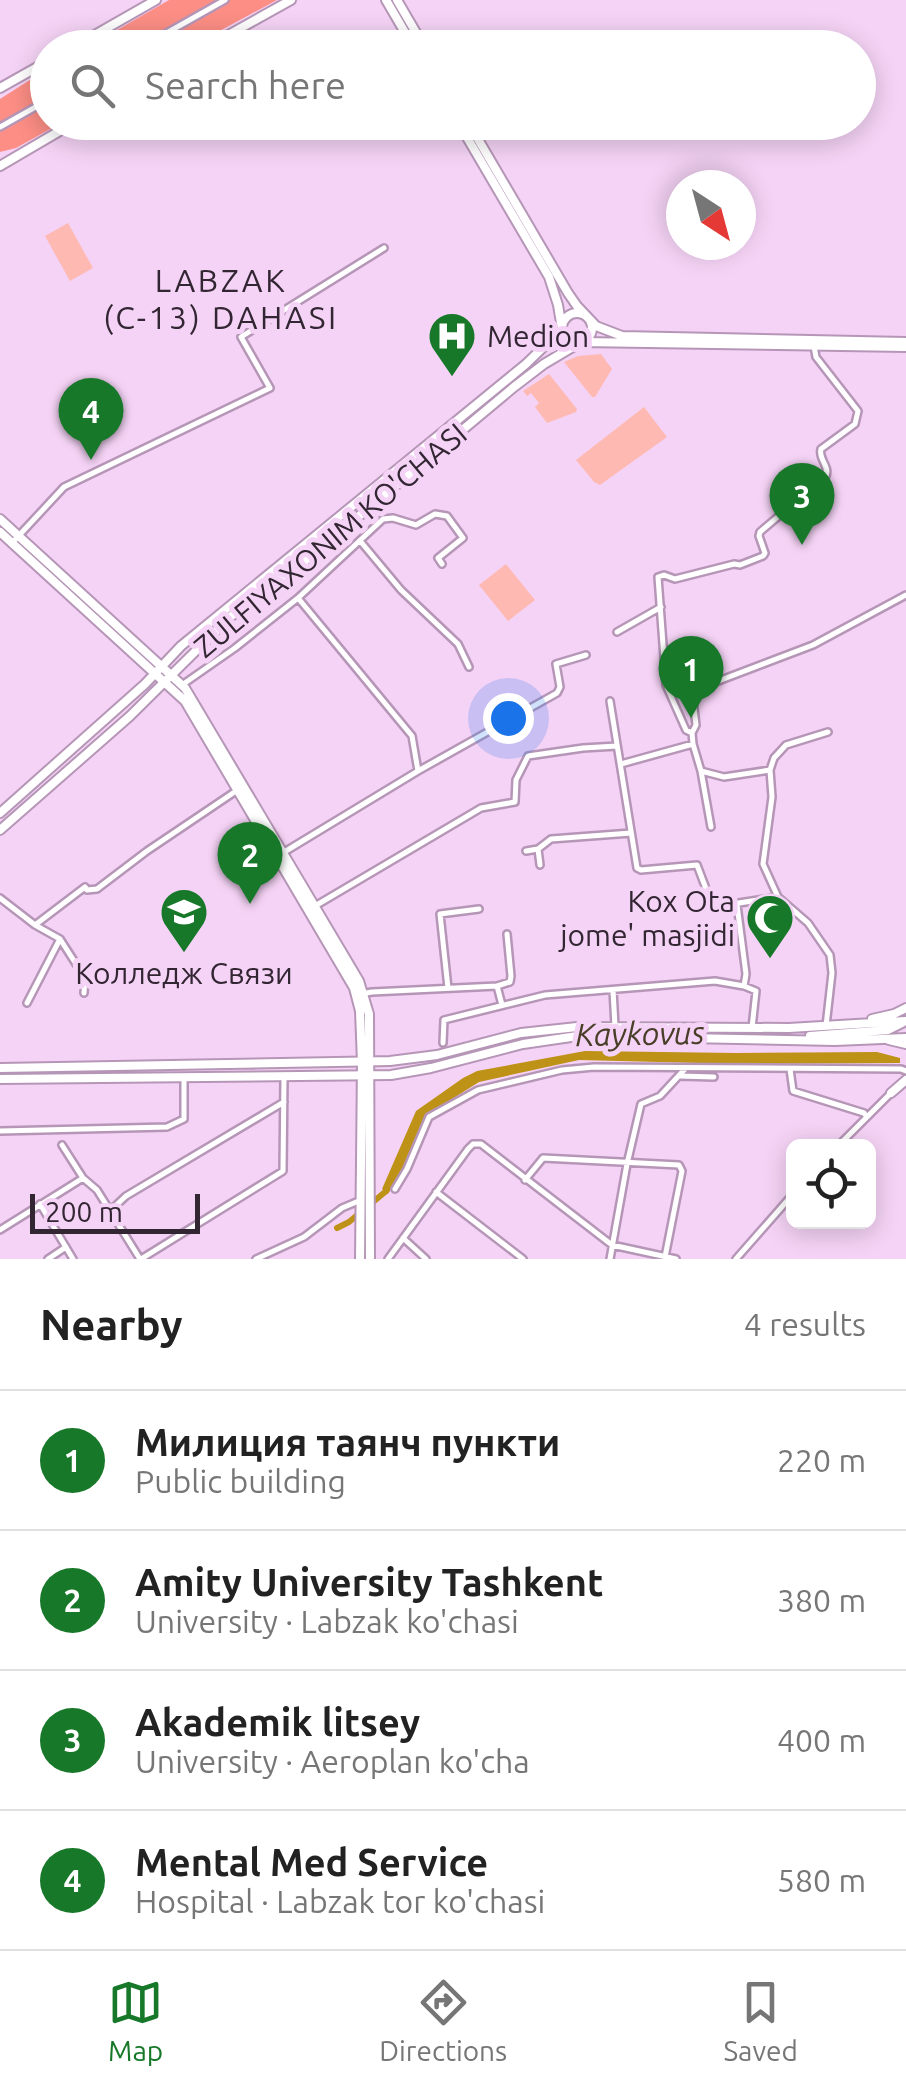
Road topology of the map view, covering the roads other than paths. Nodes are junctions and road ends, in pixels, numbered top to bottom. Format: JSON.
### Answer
{"nodes":[{"id":1,"x":156,"y":0,"type":"edge"},
{"id":2,"x":225,"y":0,"type":"edge"},
{"id":3,"x":291,"y":0,"type":"edge"},
{"id":4,"x":386,"y":0,"type":"edge"},
{"id":5,"x":396,"y":0,"type":"edge"},
{"id":6,"x":104,"y":30,"type":"edge"},
{"id":7,"x":172,"y":30,"type":"edge"},
{"id":8,"x":237,"y":30,"type":"edge"},
{"id":9,"x":404,"y":30,"type":"edge"},
{"id":10,"x":414,"y":30,"type":"edge"},
{"id":11,"x":30,"y":72,"type":"edge"},
{"id":12,"x":2,"y":88,"type":"edge"},
{"id":13,"x":30,"y":110,"type":"edge"},
{"id":14,"x":0,"y":128,"type":"edge"},
{"id":15,"x":43,"y":140,"type":"edge"},
{"id":16,"x":470,"y":140,"type":"edge"},
{"id":17,"x":477,"y":140,"type":"edge"},
{"id":18,"x":0,"y":162,"type":"edge"},
{"id":19,"x":503,"y":191,"type":"junction"},
{"id":20,"x":384,"y":248,"type":"dead end"},
{"id":21,"x":587,"y":318,"type":"junction"},
{"id":22,"x":562,"y":330,"type":"junction"},
{"id":23,"x":581,"y":342,"type":"junction"},
{"id":24,"x":906,"y":345,"type":"edge"},
{"id":25,"x":814,"y":346,"type":"junction"},
{"id":26,"x":0,"y":519,"type":"edge"},
{"id":27,"x":0,"y":532,"type":"edge"},
{"id":28,"x":15,"y":539,"type":"junction"},
{"id":29,"x":360,"y":542,"type":"junction"},
{"id":30,"x":442,"y":564,"type":"dead end"},
{"id":31,"x":906,"y":594,"type":"edge"},
{"id":32,"x":298,"y":598,"type":"junction"},
{"id":33,"x":662,"y":607,"type":"junction"},
{"id":34,"x":618,"y":632,"type":"dead end"},
{"id":35,"x":181,"y":646,"type":"junction"},
{"id":36,"x":148,"y":654,"type":"junction"},
{"id":37,"x":586,"y":655,"type":"dead end"},
{"id":38,"x":469,"y":667,"type":"dead end"},
{"id":39,"x":158,"y":669,"type":"junction"},
{"id":40,"x":168,"y":678,"type":"junction"},
{"id":41,"x":182,"y":685,"type":"junction"},
{"id":42,"x":610,"y":701,"type":"dead end"},
{"id":43,"x":828,"y":732,"type":"dead end"},
{"id":44,"x":692,"y":733,"type":"junction"},
{"id":45,"x":693,"y":744,"type":"junction"},
{"id":46,"x":618,"y":746,"type":"junction"},
{"id":47,"x":621,"y":764,"type":"junction"},
{"id":48,"x":770,"y":770,"type":"junction"},
{"id":49,"x":418,"y":771,"type":"junction"},
{"id":50,"x":701,"y":771,"type":"junction"},
{"id":51,"x":238,"y":790,"type":"junction"},
{"id":52,"x":10,"y":804,"type":"junction"},
{"id":53,"x":0,"y":813,"type":"edge"},
{"id":54,"x":17,"y":813,"type":"junction"},
{"id":55,"x":711,"y":827,"type":"dead end"},
{"id":56,"x":0,"y":830,"type":"edge"},
{"id":57,"x":631,"y":834,"type":"junction"},
{"id":58,"x":538,"y":849,"type":"junction"},
{"id":59,"x":526,"y":851,"type":"dead end"},
{"id":60,"x":280,"y":855,"type":"junction"},
{"id":61,"x":540,"y":865,"type":"dead end"},
{"id":62,"x":778,"y":897,"type":"junction"},
{"id":63,"x":0,"y":898,"type":"edge"},
{"id":64,"x":737,"y":904,"type":"junction"},
{"id":65,"x":314,"y":906,"type":"junction"},
{"id":66,"x":479,"y":909,"type":"dead end"},
{"id":67,"x":35,"y":925,"type":"junction"},
{"id":68,"x":507,"y":934,"type":"dead end"},
{"id":69,"x":60,"y":939,"type":"junction"},
{"id":70,"x":498,"y":986,"type":"junction"},
{"id":71,"x":744,"y":986,"type":"junction"},
{"id":72,"x":448,"y":988,"type":"junction"},
{"id":73,"x":613,"y":990,"type":"junction"},
{"id":74,"x":84,"y":993,"type":"dead end"},
{"id":75,"x":360,"y":994,"type":"junction"},
{"id":76,"x":27,"y":1002,"type":"dead end"},
{"id":77,"x":502,"y":1005,"type":"junction"},
{"id":78,"x":906,"y":1008,"type":"edge"},
{"id":79,"x":906,"y":1020,"type":"edge"},
{"id":80,"x":615,"y":1026,"type":"junction"},
{"id":81,"x":826,"y":1026,"type":"junction"},
{"id":82,"x":752,"y":1028,"type":"junction"},
{"id":83,"x":776,"y":1038,"type":"junction"},
{"id":84,"x":906,"y":1041,"type":"edge"},
{"id":85,"x":443,"y":1043,"type":"dead end"},
{"id":86,"x":467,"y":1053,"type":"junction"},
{"id":87,"x":366,"y":1062,"type":"junction"},
{"id":88,"x":199,"y":1065,"type":"junction"},
{"id":89,"x":0,"y":1068,"type":"edge"},
{"id":90,"x":685,"y":1068,"type":"junction"},
{"id":91,"x":790,"y":1070,"type":"junction"},
{"id":92,"x":906,"y":1071,"type":"edge"},
{"id":93,"x":366,"y":1075,"type":"junction"},
{"id":94,"x":284,"y":1076,"type":"junction"},
{"id":95,"x":680,"y":1076,"type":"junction"},
{"id":96,"x":714,"y":1077,"type":"dead end"},
{"id":97,"x":0,"y":1078,"type":"edge"},
{"id":98,"x":184,"y":1078,"type":"junction"},
{"id":99,"x":199,"y":1078,"type":"junction"},
{"id":100,"x":906,"y":1084,"type":"edge"},
{"id":101,"x":891,"y":1093,"type":"joint"},
{"id":102,"x":284,"y":1102,"type":"junction"},
{"id":103,"x":867,"y":1117,"type":"junction"},
{"id":104,"x":0,"y":1131,"type":"edge"},
{"id":105,"x":845,"y":1139,"type":"edge"},
{"id":106,"x":62,"y":1145,"type":"dead end"},
{"id":107,"x":627,"y":1164,"type":"junction"},
{"id":108,"x":83,"y":1178,"type":"junction"},
{"id":109,"x":525,"y":1180,"type":"junction"},
{"id":110,"x":395,"y":1189,"type":"dead end"},
{"id":111,"x":436,"y":1192,"type":"junction"},
{"id":112,"x":786,"y":1202,"type":"edge"},
{"id":113,"x":365,"y":1203,"type":"junction"},
{"id":114,"x":40,"y":1204,"type":"junction"},
{"id":115,"x":110,"y":1211,"type":"junction"},
{"id":116,"x":0,"y":1230,"type":"edge"},
{"id":117,"x":403,"y":1238,"type":"junction"},
{"id":118,"x":612,"y":1246,"type":"junction"},
{"id":119,"x":66,"y":1248,"type":"junction"},
{"id":120,"x":665,"y":1257,"type":"edge"},
{"id":121,"x":520,"y":1258,"type":"edge"},
{"id":122,"x":738,"y":1258,"type":"edge"},
{"id":123,"x":48,"y":1259,"type":"edge"},
{"id":124,"x":73,"y":1259,"type":"edge"},
{"id":125,"x":140,"y":1259,"type":"edge"},
{"id":126,"x":256,"y":1259,"type":"edge"},
{"id":127,"x":360,"y":1259,"type":"edge"},
{"id":128,"x":370,"y":1259,"type":"edge"},
{"id":129,"x":388,"y":1259,"type":"edge"},
{"id":130,"x":426,"y":1259,"type":"edge"},
{"id":131,"x":610,"y":1259,"type":"edge"},
{"id":132,"x":676,"y":1259,"type":"edge"}],
"edges":[{"from":1,"to":6,"type":"main road"},
{"from":2,"to":7,"type":"street"},
{"from":3,"to":8,"type":"main road"},
{"from":4,"to":9,"type":"main road"},
{"from":5,"to":10,"type":"main road"},
{"from":11,"to":12,"type":"main road"},
{"from":13,"to":14,"type":"street"},
{"from":15,"to":18,"type":"main road"},
{"from":16,"to":19,"type":"main road"},
{"from":17,"to":19,"type":"main road"},
{"from":19,"to":21,"type":"main road"},
{"from":19,"to":22,"type":"main road"},
{"from":20,"to":28,"type":"street"},
{"from":21,"to":22,"type":"main road"},
{"from":21,"to":23,"type":"main road"},
{"from":21,"to":24,"type":"main road"},
{"from":22,"to":23,"type":"main road"},
{"from":22,"to":35,"type":"main road","name":"ZULFIYAXONIM KO'CHASI"},
{"from":23,"to":25,"type":"main road"},
{"from":23,"to":40,"type":"main road","name":"ZULFIYAXONIM KO'CHASI"},
{"from":24,"to":25,"type":"main road"},
{"from":25,"to":33,"type":"street"},
{"from":26,"to":28,"type":"main road"},
{"from":27,"to":28,"type":"main road"},
{"from":28,"to":36,"type":"main road"},
{"from":28,"to":39,"type":"main road"},
{"from":29,"to":30,"type":"street"},
{"from":29,"to":32,"type":"street"},
{"from":29,"to":38,"type":"street"},
{"from":31,"to":44,"type":"street"},
{"from":32,"to":41,"type":"street"},
{"from":32,"to":49,"type":"street"},
{"from":33,"to":34,"type":"street"},
{"from":33,"to":44,"type":"street"},
{"from":35,"to":36,"type":"main road"},
{"from":35,"to":39,"type":"main road","name":"ZULFIYAXONIM KO'CHASI"},
{"from":36,"to":39,"type":"main road"},
{"from":37,"to":49,"type":"street"},
{"from":39,"to":40,"type":"main road"},
{"from":39,"to":52,"type":"main road","name":"ZULFIYAXONIM KO'CHASI"},
{"from":40,"to":41,"type":"main road"},
{"from":40,"to":51,"type":"main road"},
{"from":40,"to":54,"type":"main road","name":"ZULFIYAXONIM KO'CHASI"},
{"from":41,"to":60,"type":"main road"},
{"from":42,"to":46,"type":"street"},
{"from":43,"to":48,"type":"street"},
{"from":44,"to":45,"type":"street"},
{"from":45,"to":47,"type":"street"},
{"from":45,"to":50,"type":"street"},
{"from":46,"to":47,"type":"street"},
{"from":46,"to":65,"type":"street"},
{"from":47,"to":57,"type":"street"},
{"from":48,"to":50,"type":"street"},
{"from":48,"to":62,"type":"street"},
{"from":49,"to":60,"type":"street"},
{"from":50,"to":55,"type":"street"},
{"from":51,"to":60,"type":"main road"},
{"from":51,"to":67,"type":"street"},
{"from":52,"to":53,"type":"main road","name":"ZULFIYAXONIM KO'CHASI"},
{"from":52,"to":54,"type":"main road"},
{"from":54,"to":56,"type":"main road","name":"ZULFIYAXONIM KO'CHASI"},
{"from":57,"to":58,"type":"street"},
{"from":57,"to":64,"type":"street"},
{"from":58,"to":59,"type":"street"},
{"from":58,"to":61,"type":"street"},
{"from":60,"to":65,"type":"main road"},
{"from":60,"to":75,"type":"main road"},
{"from":62,"to":64,"type":"street"},
{"from":62,"to":81,"type":"street"},
{"from":63,"to":67,"type":"street"},
{"from":64,"to":71,"type":"street"},
{"from":65,"to":75,"type":"main road"},
{"from":66,"to":72,"type":"street"},
{"from":67,"to":69,"type":"street"},
{"from":68,"to":70,"type":"street"},
{"from":69,"to":74,"type":"street"},
{"from":69,"to":76,"type":"street"},
{"from":70,"to":72,"type":"street"},
{"from":70,"to":77,"type":"street"},
{"from":71,"to":73,"type":"street"},
{"from":71,"to":82,"type":"street"},
{"from":72,"to":75,"type":"street"},
{"from":73,"to":77,"type":"street"},
{"from":73,"to":80,"type":"street"},
{"from":75,"to":87,"type":"main road"},
{"from":77,"to":85,"type":"street"},
{"from":78,"to":81,"type":"main road"},
{"from":79,"to":81,"type":"main road"},
{"from":79,"to":83,"type":"main road"},
{"from":80,"to":82,"type":"main road"},
{"from":80,"to":86,"type":"main road"},
{"from":81,"to":82,"type":"main road"},
{"from":83,"to":84,"type":"main road"},
{"from":83,"to":86,"type":"main road"},
{"from":86,"to":87,"type":"main road"},
{"from":86,"to":93,"type":"main road"},
{"from":87,"to":88,"type":"main road"},
{"from":87,"to":93,"type":"main road"},
{"from":88,"to":89,"type":"main road"},
{"from":88,"to":99,"type":"main road"},
{"from":90,"to":91,"type":"street"},
{"from":90,"to":95,"type":"street"},
{"from":90,"to":110,"type":"street"},
{"from":91,"to":92,"type":"street"},
{"from":91,"to":103,"type":"street"},
{"from":93,"to":94,"type":"main road"},
{"from":93,"to":113,"type":"main road"},
{"from":94,"to":99,"type":"main road"},
{"from":94,"to":102,"type":"street"},
{"from":95,"to":96,"type":"street"},
{"from":95,"to":107,"type":"street"},
{"from":97,"to":98,"type":"main road"},
{"from":98,"to":99,"type":"main road"},
{"from":98,"to":104,"type":"street"},
{"from":100,"to":101,"type":"main road"},
{"from":101,"to":103,"type":"street"},
{"from":102,"to":115,"type":"street"},
{"from":102,"to":125,"type":"street"},
{"from":103,"to":105,"type":"street"},
{"from":106,"to":108,"type":"street"},
{"from":107,"to":109,"type":"street"},
{"from":107,"to":118,"type":"street"},
{"from":107,"to":120,"type":"street"},
{"from":108,"to":114,"type":"street"},
{"from":108,"to":115,"type":"street"},
{"from":109,"to":111,"type":"street"},
{"from":109,"to":118,"type":"street"},
{"from":111,"to":117,"type":"street"},
{"from":111,"to":121,"type":"street"},
{"from":112,"to":122,"type":"street"},
{"from":113,"to":126,"type":"street"},
{"from":113,"to":127,"type":"main road"},
{"from":113,"to":128,"type":"main road"},
{"from":114,"to":116,"type":"street"},
{"from":114,"to":119,"type":"street"},
{"from":115,"to":125,"type":"street"},
{"from":117,"to":129,"type":"street"},
{"from":117,"to":130,"type":"street"},
{"from":118,"to":120,"type":"street"},
{"from":118,"to":131,"type":"street"},
{"from":119,"to":123,"type":"street"},
{"from":119,"to":124,"type":"street"},
{"from":120,"to":132,"type":"street"}]}
